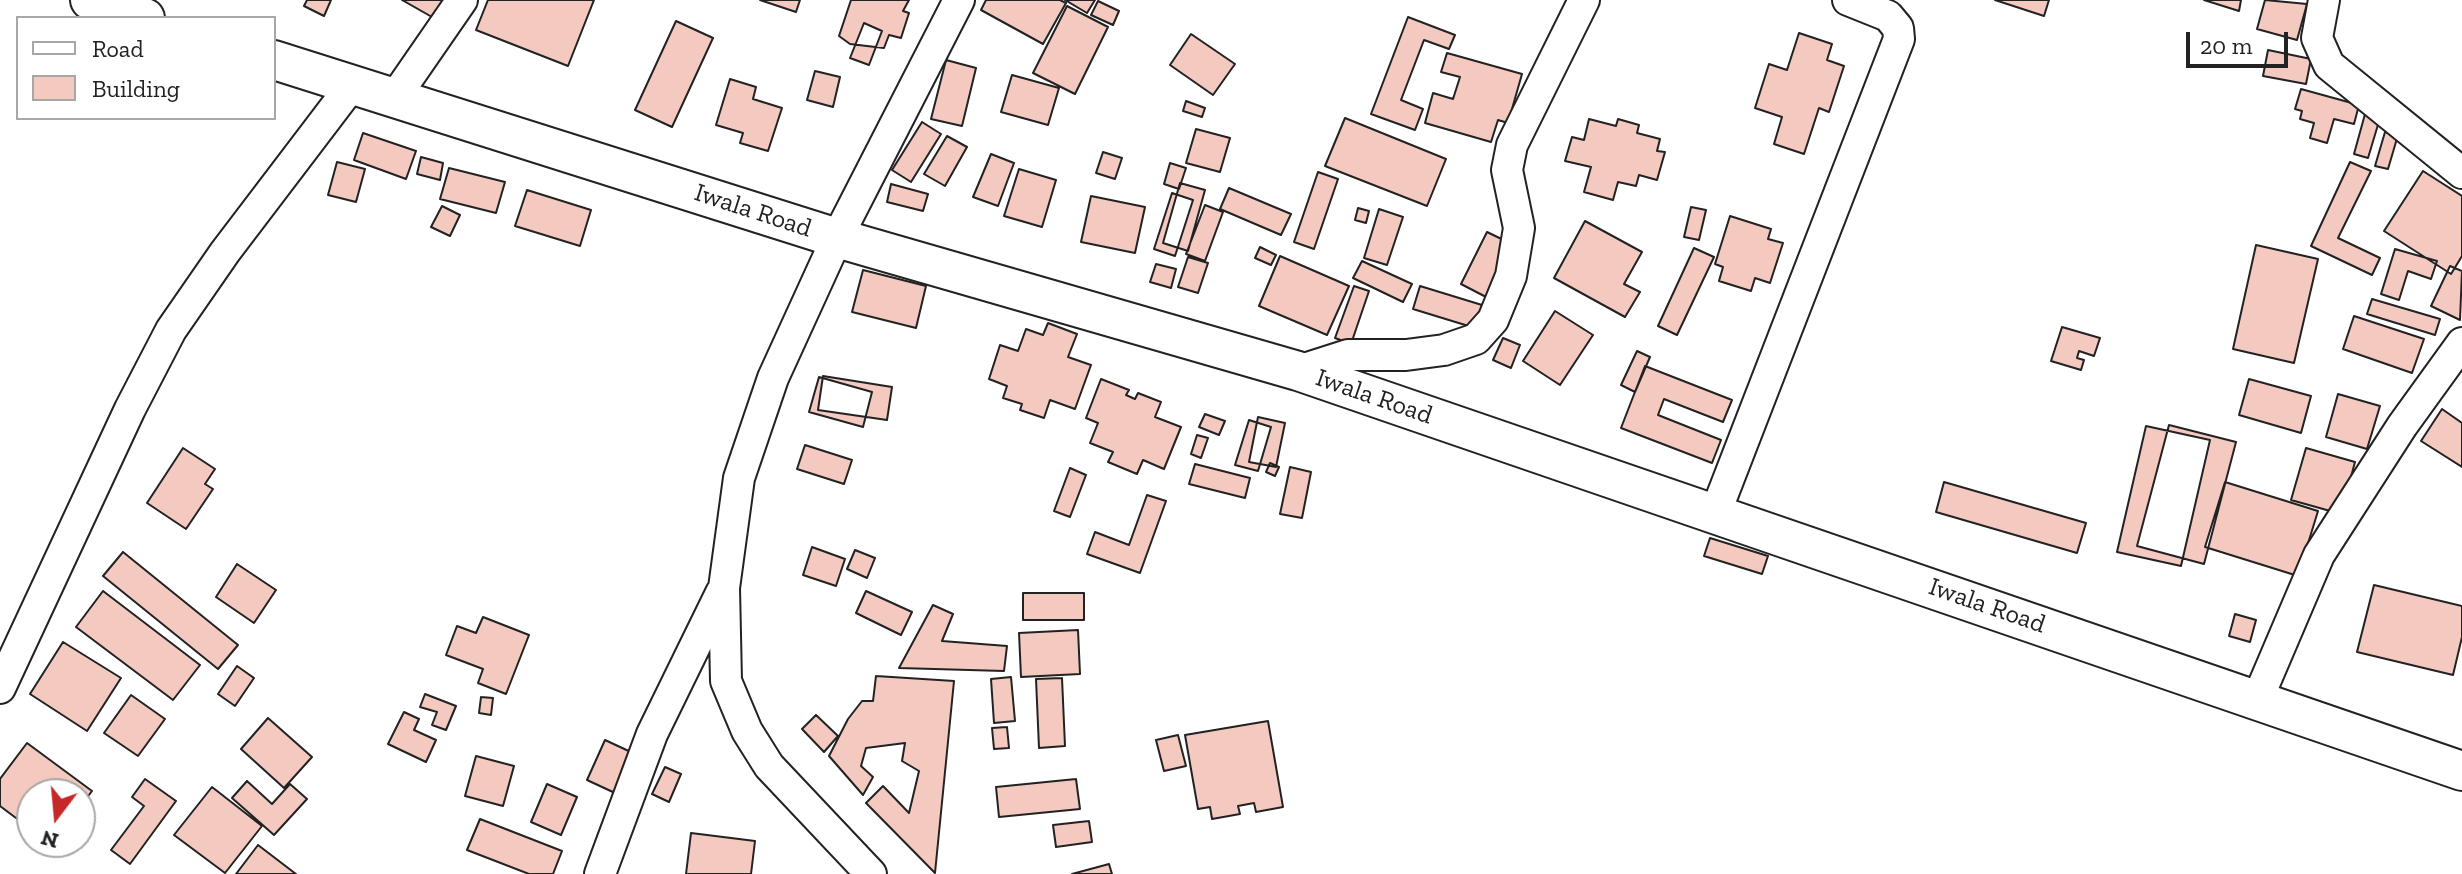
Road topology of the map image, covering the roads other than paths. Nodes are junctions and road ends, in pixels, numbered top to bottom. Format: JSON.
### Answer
{"nodes":[{"id":1,"x":90,"y":0,"type":"edge"},
{"id":2,"x":462,"y":0,"type":"edge"},
{"id":3,"x":959,"y":0,"type":"edge"},
{"id":4,"x":1584,"y":0,"type":"edge"},
{"id":5,"x":1848,"y":0,"type":"edge"},
{"id":6,"x":2324,"y":0,"type":"edge"},
{"id":7,"x":139,"y":16,"type":"edge"},
{"id":8,"x":276,"y":61,"type":"edge"},
{"id":9,"x":352,"y":85,"type":"junction"},
{"id":10,"x":395,"y":97,"type":"junction"},
{"id":11,"x":2462,"y":173,"type":"edge"},
{"id":12,"x":837,"y":238,"type":"junction"},
{"id":13,"x":2462,"y":343,"type":"edge"},
{"id":14,"x":1298,"y":371,"type":"junction"},
{"id":15,"x":1715,"y":514,"type":"junction"},
{"id":16,"x":724,"y":588,"type":"junction"},
{"id":17,"x":0,"y":688,"type":"edge"},
{"id":18,"x":2258,"y":698,"type":"junction"},
{"id":19,"x":2462,"y":771,"type":"edge"},
{"id":20,"x":600,"y":874,"type":"edge"},
{"id":21,"x":871,"y":874,"type":"edge"}],
"edges":[{"from":1,"to":7,"type":"street"},
{"from":2,"to":10,"type":"street"},
{"from":3,"to":12,"type":"street"},
{"from":4,"to":14,"type":"street"},
{"from":5,"to":15,"type":"street"},
{"from":6,"to":11,"type":"street"},
{"from":8,"to":9,"type":"street","name":"Iwala Road"},
{"from":9,"to":10,"type":"street","name":"Iwala Road"},
{"from":9,"to":17,"type":"street"},
{"from":10,"to":12,"type":"street","name":"Iwala Road"},
{"from":12,"to":14,"type":"street","name":"Iwala Road"},
{"from":12,"to":16,"type":"street"},
{"from":13,"to":18,"type":"street"},
{"from":14,"to":15,"type":"street","name":"Iwala Road"},
{"from":15,"to":18,"type":"street","name":"Iwala Road"},
{"from":16,"to":20,"type":"street"},
{"from":16,"to":21,"type":"street"},
{"from":18,"to":19,"type":"street","name":"Iwala Road"}]}
